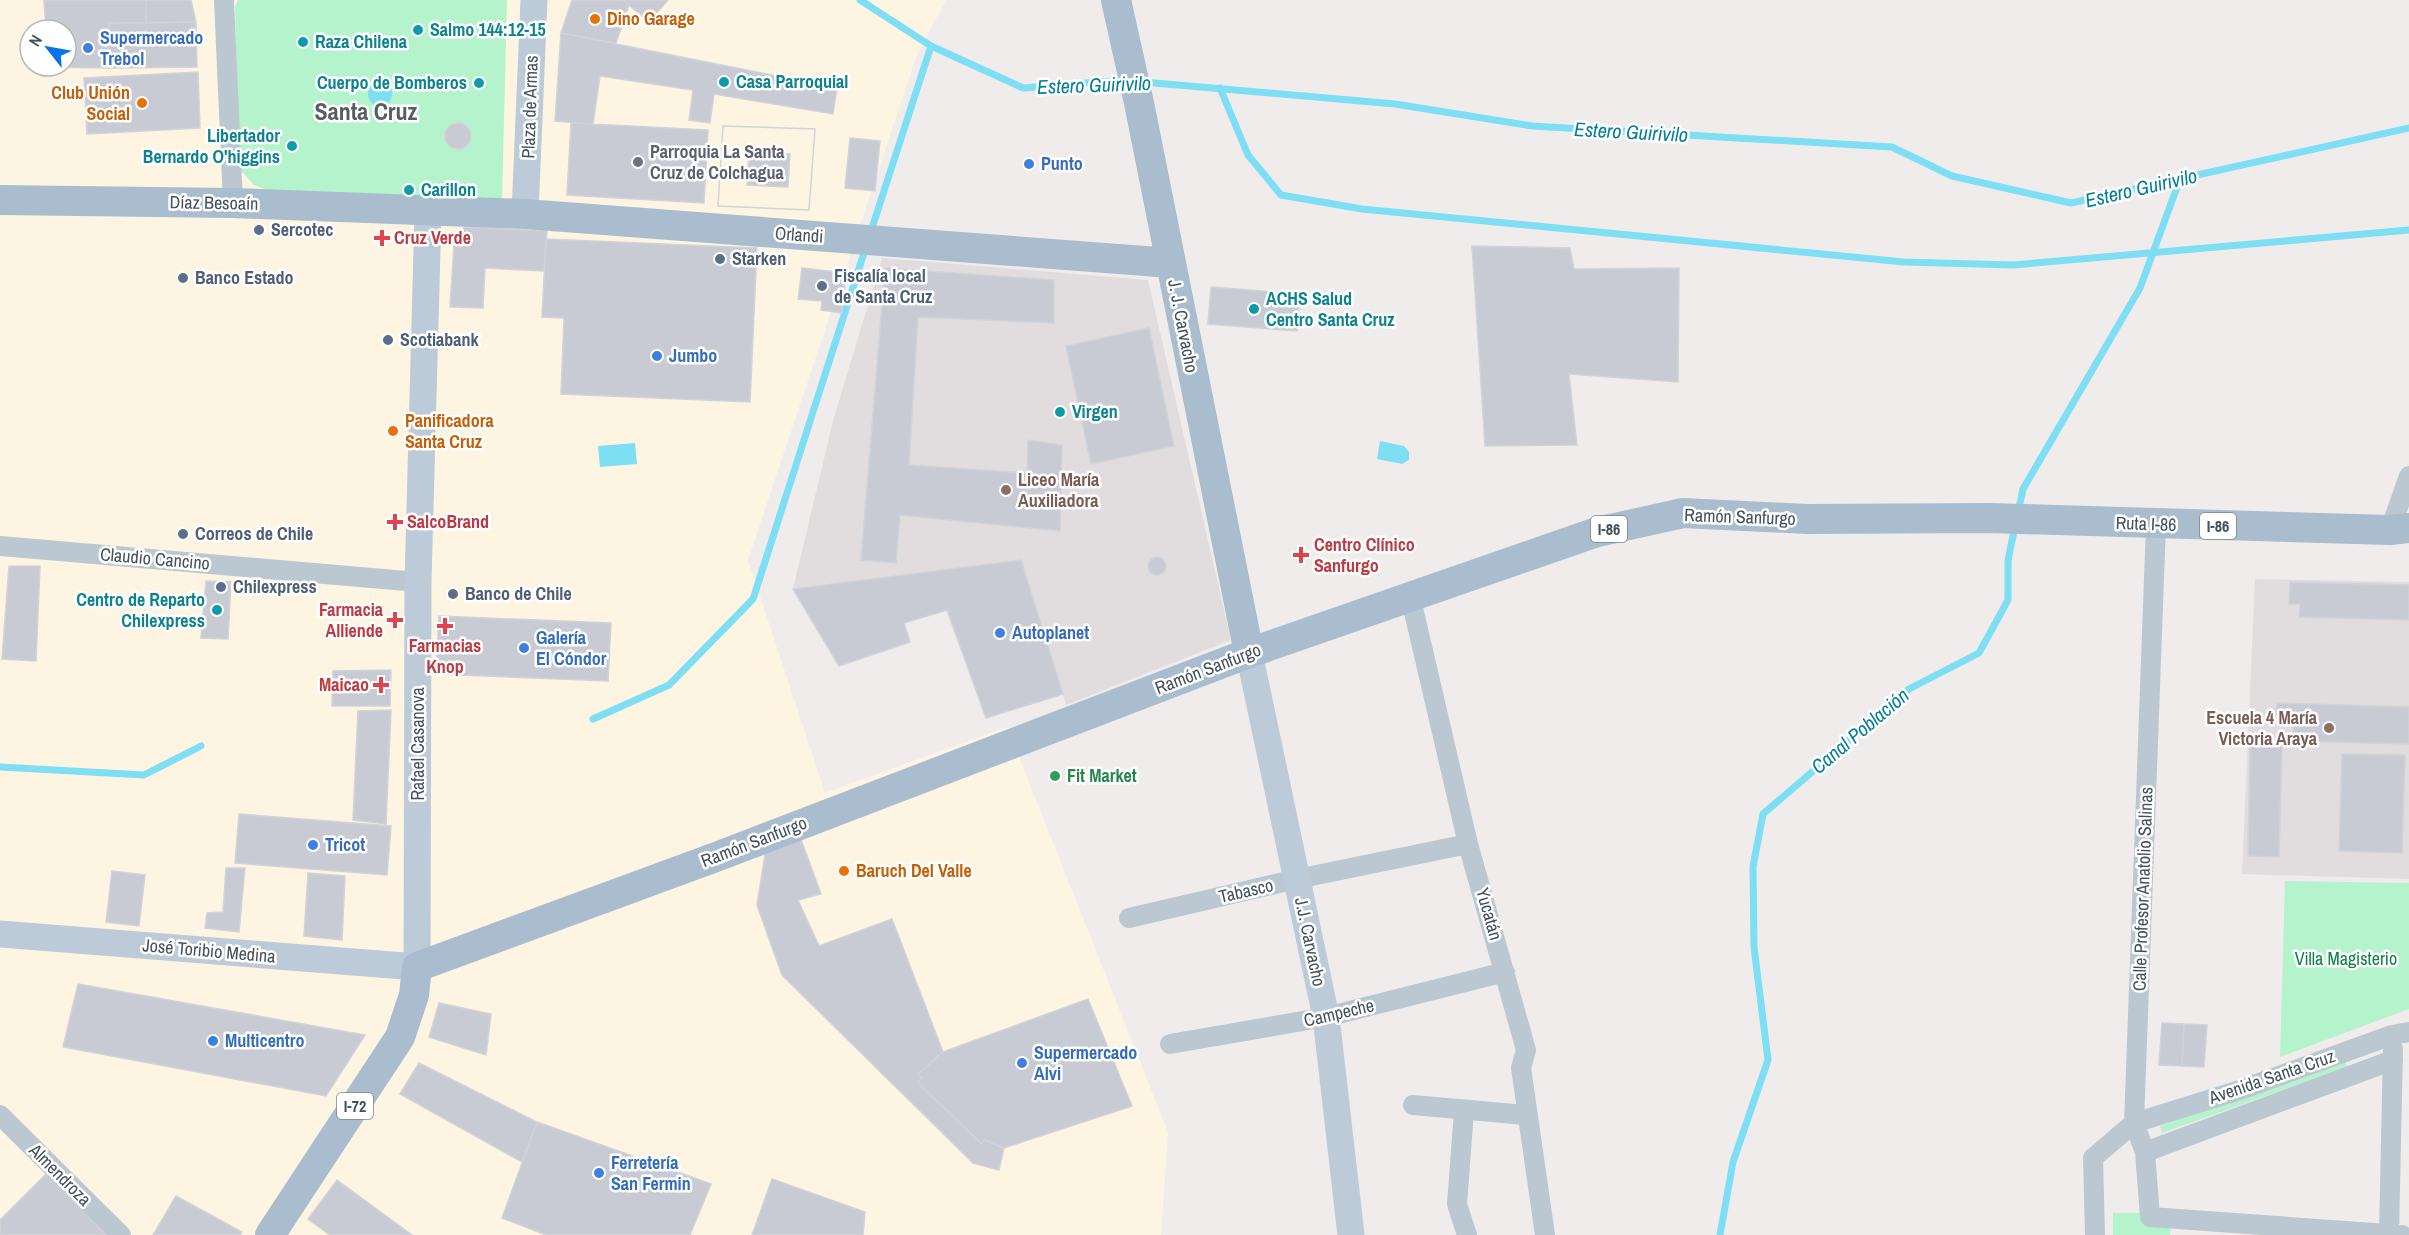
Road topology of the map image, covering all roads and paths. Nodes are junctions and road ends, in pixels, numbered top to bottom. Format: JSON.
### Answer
{"nodes":[{"id":1,"x":224,"y":0,"type":"edge"},
{"id":2,"x":534,"y":0,"type":"edge"},
{"id":3,"x":1119,"y":11,"type":"edge"},
{"id":4,"x":0,"y":200,"type":"edge"},
{"id":5,"x":233,"y":203,"type":"junction"},
{"id":6,"x":428,"y":212,"type":"junction"},
{"id":7,"x":525,"y":214,"type":"junction"},
{"id":8,"x":1171,"y":263,"type":"junction"},
{"id":9,"x":2409,"y":476,"type":"edge"},
{"id":10,"x":2028,"y":520,"type":"joint"},
{"id":11,"x":2156,"y":524,"type":"junction"},
{"id":12,"x":2400,"y":529,"type":"edge"},
{"id":13,"x":0,"y":546,"type":"edge"},
{"id":14,"x":418,"y":582,"type":"junction"},
{"id":15,"x":1410,"y":595,"type":"junction"},
{"id":16,"x":1249,"y":653,"type":"junction"},
{"id":17,"x":1468,"y":844,"type":"junction"},
{"id":18,"x":1297,"y":879,"type":"junction"},
{"id":19,"x":1129,"y":918,"type":"dead end"},
{"id":20,"x":0,"y":934,"type":"edge"},
{"id":21,"x":417,"y":967,"type":"junction"},
{"id":22,"x":1506,"y":972,"type":"junction"},
{"id":23,"x":1326,"y":1017,"type":"junction"},
{"id":24,"x":2401,"y":1033,"type":"edge"},
{"id":25,"x":1170,"y":1044,"type":"dead end"},
{"id":26,"x":2393,"y":1060,"type":"junction"},
{"id":27,"x":1413,"y":1105,"type":"dead end"},
{"id":28,"x":1464,"y":1111,"type":"junction"},
{"id":29,"x":0,"y":1115,"type":"edge"},
{"id":30,"x":1526,"y":1115,"type":"junction"},
{"id":31,"x":2134,"y":1123,"type":"junction"},
{"id":32,"x":2145,"y":1152,"type":"junction"},
{"id":33,"x":2396,"y":1234,"type":"edge"},
{"id":34,"x":121,"y":1235,"type":"edge"},
{"id":35,"x":270,"y":1235,"type":"edge"},
{"id":36,"x":1351,"y":1235,"type":"edge"},
{"id":37,"x":1467,"y":1235,"type":"edge"},
{"id":38,"x":1545,"y":1235,"type":"edge"},
{"id":39,"x":2096,"y":1235,"type":"edge"}],
"edges":[{"from":1,"to":5,"type":"street"},
{"from":2,"to":7,"type":"main road","name":"Plaza de Armas"},
{"from":3,"to":8,"type":"main road","name":"J. J. Carvacho"},
{"from":4,"to":5,"type":"main road","name":"Díaz Besoaín"},
{"from":5,"to":6,"type":"main road","name":"Díaz Besoaín"},
{"from":6,"to":7,"type":"main road","name":"Orlandi"},
{"from":6,"to":14,"type":"main road","name":"Rafael Casanova","number":"I-72"},
{"from":7,"to":8,"type":"main road","name":"Orlandi"},
{"from":8,"to":16,"type":"main road","name":"J. J. Carvacho"},
{"from":9,"to":12,"type":"street"},
{"from":10,"to":11,"type":"main road","name":"Ruta I-86","number":"I-86"},
{"from":10,"to":15,"type":"main road","name":"Ramón Sanfurgo","number":"I-86"},
{"from":11,"to":12,"type":"main road","name":"Ruta I-86","number":"I-86"},
{"from":11,"to":31,"type":"street","name":"Calle Profesor Anatolio Salinas"},
{"from":13,"to":14,"type":"street","name":"Claudio Cancino"},
{"from":14,"to":21,"type":"main road","name":"Rafael Casanova","number":"I-72"},
{"from":15,"to":16,"type":"main road","name":"Ramón Sanfurgo","number":"I-86"},
{"from":15,"to":17,"type":"street","name":"Yucatán"},
{"from":16,"to":18,"type":"main road","name":"J.J. Carvacho"},
{"from":16,"to":21,"type":"main road","name":"Ramón Sanfurgo"},
{"from":17,"to":18,"type":"street","name":"Tabasco"},
{"from":17,"to":22,"type":"street","name":"Yucatán"},
{"from":18,"to":19,"type":"street","name":"Tabasco"},
{"from":18,"to":23,"type":"main road","name":"J.J. Carvacho"},
{"from":20,"to":21,"type":"main road","name":"José Toribio Medina"},
{"from":21,"to":35,"type":"main road","name":"Rafael Casanova","number":"I-72"},
{"from":22,"to":23,"type":"street","name":"Campeche"},
{"from":22,"to":30,"type":"street","name":"Yucatán"},
{"from":23,"to":25,"type":"street","name":"Campeche"},
{"from":23,"to":36,"type":"main road","name":"J.J. Carvacho"},
{"from":24,"to":26,"type":"street"},
{"from":24,"to":31,"type":"street","name":"Avenida Santa Cruz"},
{"from":26,"to":32,"type":"street","name":"Avenida Santa Cruz"},
{"from":26,"to":33,"type":"street"},
{"from":27,"to":28,"type":"street"},
{"from":28,"to":30,"type":"street"},
{"from":28,"to":37,"type":"street"},
{"from":29,"to":34,"type":"street","name":"Almendroza"},
{"from":30,"to":38,"type":"street","name":"Yucatán"},
{"from":31,"to":32,"type":"street"},
{"from":31,"to":39,"type":"street"},
{"from":32,"to":33,"type":"street"}]}
